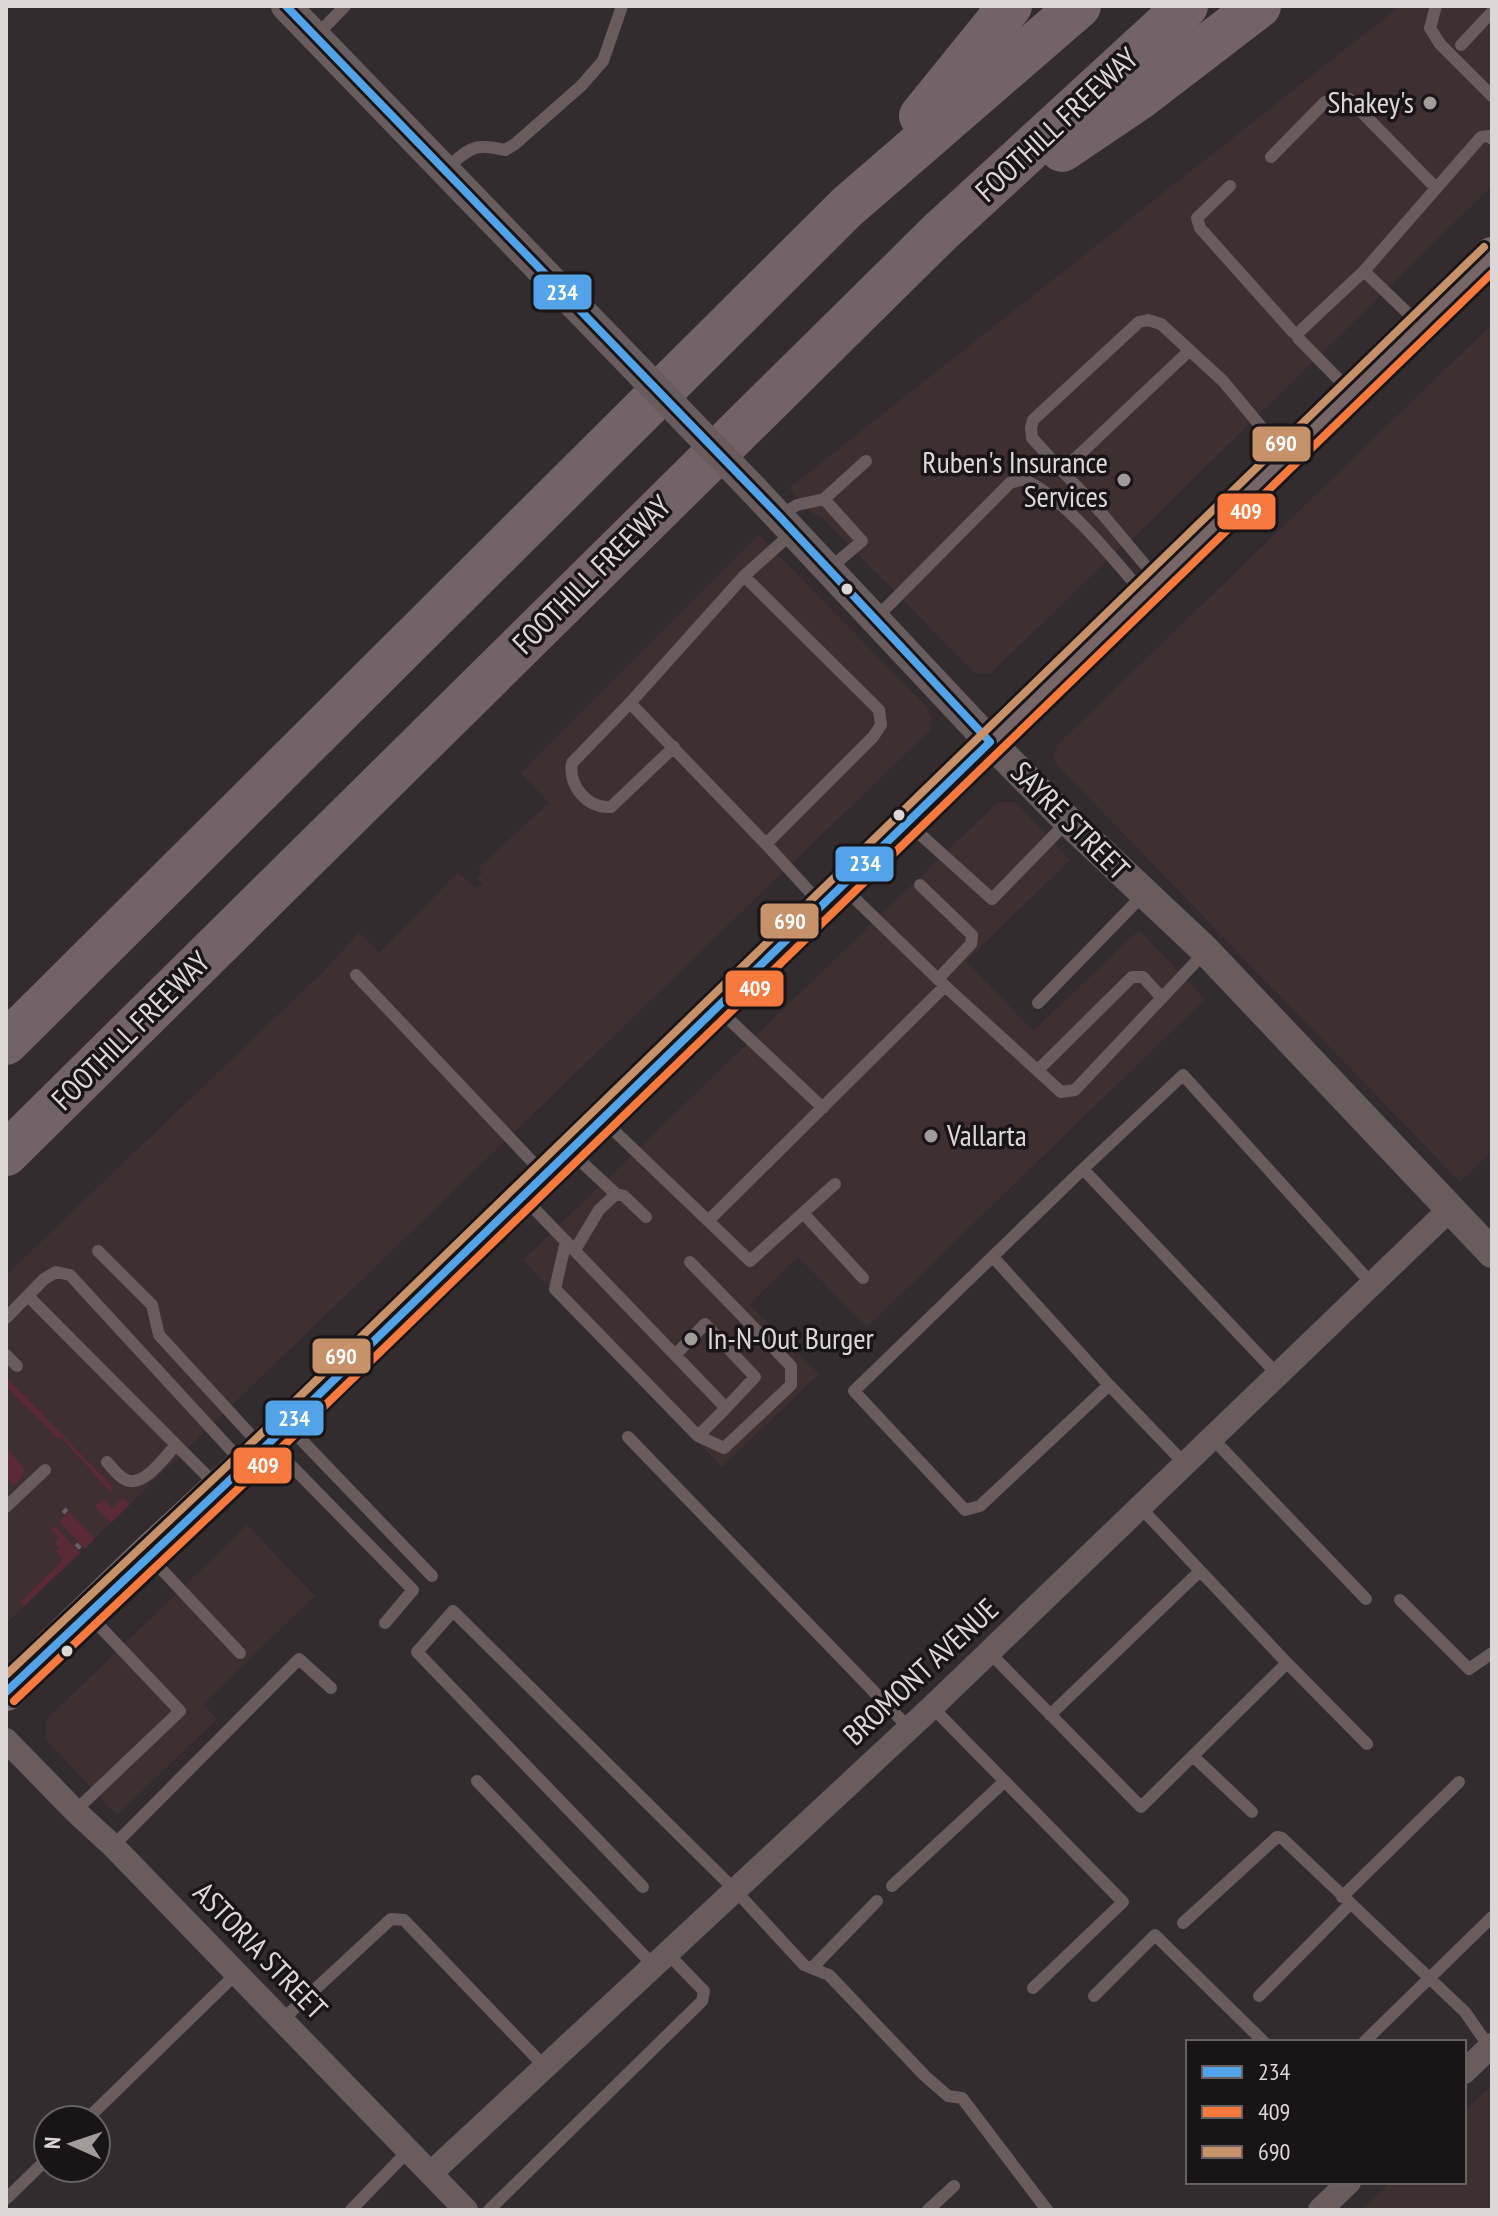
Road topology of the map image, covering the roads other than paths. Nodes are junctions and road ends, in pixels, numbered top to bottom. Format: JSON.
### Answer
{"nodes":[{"id":1,"x":286,"y":6,"type":"edge"},
{"id":2,"x":345,"y":6,"type":"edge"},
{"id":3,"x":622,"y":6,"type":"edge"},
{"id":4,"x":1010,"y":6,"type":"edge"},
{"id":5,"x":1079,"y":6,"type":"edge"},
{"id":6,"x":1186,"y":6,"type":"edge"},
{"id":7,"x":1259,"y":6,"type":"edge"},
{"id":8,"x":1436,"y":6,"type":"edge"},
{"id":9,"x":1492,"y":12,"type":"edge"},
{"id":10,"x":315,"y":37,"type":"junction"},
{"id":11,"x":1461,"y":45,"type":"dead end"},
{"id":12,"x":1492,"y":96,"type":"edge"},
{"id":13,"x":1492,"y":139,"type":"edge"},
{"id":14,"x":1271,"y":157,"type":"dead end"},
{"id":15,"x":444,"y":170,"type":"junction"},
{"id":16,"x":1230,"y":186,"type":"dead end"},
{"id":17,"x":1436,"y":188,"type":"junction"},
{"id":18,"x":847,"y":207,"type":"junction"},
{"id":19,"x":940,"y":232,"type":"junction"},
{"id":20,"x":1492,"y":256,"type":"edge"},
{"id":21,"x":1364,"y":271,"type":"junction"},
{"id":22,"x":1420,"y":326,"type":"junction"},
{"id":23,"x":1298,"y":333,"type":"junction"},
{"id":24,"x":1190,"y":350,"type":"junction"},
{"id":25,"x":1352,"y":393,"type":"junction"},
{"id":26,"x":1286,"y":456,"type":"junction"},
{"id":27,"x":866,"y":461,"type":"dead end"},
{"id":28,"x":1062,"y":471,"type":"junction"},
{"id":29,"x":824,"y":499,"type":"junction"},
{"id":30,"x":786,"y":524,"type":"junction"},
{"id":31,"x":828,"y":569,"type":"junction"},
{"id":32,"x":744,"y":576,"type":"junction"},
{"id":33,"x":1151,"y":587,"type":"junction"},
{"id":34,"x":875,"y":620,"type":"junction"},
{"id":35,"x":630,"y":703,"type":"junction"},
{"id":36,"x":990,"y":742,"type":"junction"},
{"id":37,"x":674,"y":747,"type":"junction"},
{"id":38,"x":1068,"y":821,"type":"junction"},
{"id":39,"x":907,"y":823,"type":"junction"},
{"id":40,"x":766,"y":844,"type":"junction"},
{"id":41,"x":920,"y":885,"type":"dead end"},
{"id":42,"x":1144,"y":894,"type":"junction"},
{"id":43,"x":832,"y":896,"type":"junction"},
{"id":44,"x":1206,"y":951,"type":"junction"},
{"id":45,"x":356,"y":975,"type":"dead end"},
{"id":46,"x":942,"y":983,"type":"junction"},
{"id":47,"x":1162,"y":998,"type":"junction"},
{"id":48,"x":1038,"y":1003,"type":"dead end"},
{"id":49,"x":717,"y":1008,"type":"junction"},
{"id":50,"x":6,"y":1043,"type":"edge"},
{"id":51,"x":1038,"y":1070,"type":"junction"},
{"id":52,"x":823,"y":1108,"type":"junction"},
{"id":53,"x":602,"y":1119,"type":"junction"},
{"id":54,"x":6,"y":1154,"type":"edge"},
{"id":55,"x":1083,"y":1169,"type":"junction"},
{"id":56,"x":546,"y":1174,"type":"junction"},
{"id":57,"x":835,"y":1184,"type":"dead end"},
{"id":58,"x":616,"y":1194,"type":"junction"},
{"id":59,"x":1449,"y":1210,"type":"junction"},
{"id":60,"x":803,"y":1213,"type":"junction"},
{"id":61,"x":646,"y":1217,"type":"dead end"},
{"id":62,"x":708,"y":1221,"type":"junction"},
{"id":63,"x":571,"y":1246,"type":"junction"},
{"id":64,"x":98,"y":1251,"type":"dead end"},
{"id":65,"x":1492,"y":1253,"type":"edge"},
{"id":66,"x":993,"y":1257,"type":"junction"},
{"id":67,"x":690,"y":1262,"type":"dead end"},
{"id":68,"x":863,"y":1278,"type":"dead end"},
{"id":69,"x":1372,"y":1284,"type":"junction"},
{"id":70,"x":28,"y":1296,"type":"junction"},
{"id":71,"x":6,"y":1318,"type":"edge"},
{"id":72,"x":6,"y":1355,"type":"edge"},
{"id":73,"x":675,"y":1355,"type":"junction"},
{"id":74,"x":17,"y":1366,"type":"dead end"},
{"id":75,"x":1278,"y":1375,"type":"junction"},
{"id":76,"x":1109,"y":1385,"type":"junction"},
{"id":77,"x":726,"y":1408,"type":"junction"},
{"id":78,"x":698,"y":1436,"type":"junction"},
{"id":79,"x":628,"y":1437,"type":"dead end"},
{"id":80,"x":1212,"y":1438,"type":"junction"},
{"id":81,"x":176,"y":1445,"type":"junction"},
{"id":82,"x":257,"y":1455,"type":"junction"},
{"id":83,"x":107,"y":1462,"type":"dead end"},
{"id":84,"x":1185,"y":1464,"type":"junction"},
{"id":85,"x":45,"y":1470,"type":"dead end"},
{"id":86,"x":6,"y":1507,"type":"edge"},
{"id":87,"x":1140,"y":1507,"type":"junction"},
{"id":88,"x":148,"y":1555,"type":"junction"},
{"id":89,"x":1200,"y":1571,"type":"junction"},
{"id":90,"x":432,"y":1576,"type":"dead end"},
{"id":91,"x":1366,"y":1599,"type":"dead end"},
{"id":92,"x":1400,"y":1600,"type":"dead end"},
{"id":93,"x":87,"y":1613,"type":"junction"},
{"id":94,"x":385,"y":1623,"type":"dead end"},
{"id":95,"x":989,"y":1652,"type":"junction"},
{"id":96,"x":240,"y":1653,"type":"dead end"},
{"id":97,"x":1492,"y":1653,"type":"edge"},
{"id":98,"x":1287,"y":1663,"type":"junction"},
{"id":99,"x":331,"y":1688,"type":"dead end"},
{"id":100,"x":6,"y":1692,"type":"edge"},
{"id":101,"x":932,"y":1707,"type":"junction"},
{"id":102,"x":1050,"y":1715,"type":"junction"},
{"id":103,"x":909,"y":1728,"type":"junction"},
{"id":104,"x":6,"y":1740,"type":"edge"},
{"id":105,"x":1367,"y":1744,"type":"dead end"},
{"id":106,"x":1193,"y":1756,"type":"junction"},
{"id":107,"x":477,"y":1781,"type":"dead end"},
{"id":108,"x":1005,"y":1781,"type":"junction"},
{"id":109,"x":1459,"y":1782,"type":"dead end"},
{"id":110,"x":75,"y":1811,"type":"junction"},
{"id":111,"x":1252,"y":1812,"type":"dead end"},
{"id":112,"x":113,"y":1846,"type":"junction"},
{"id":113,"x":892,"y":1886,"type":"dead end"},
{"id":114,"x":643,"y":1887,"type":"dead end"},
{"id":115,"x":735,"y":1890,"type":"junction"},
{"id":116,"x":1346,"y":1900,"type":"junction"},
{"id":117,"x":877,"y":1901,"type":"dead end"},
{"id":118,"x":1492,"y":1917,"type":"edge"},
{"id":119,"x":1183,"y":1923,"type":"dead end"},
{"id":120,"x":660,"y":1960,"type":"junction"},
{"id":121,"x":812,"y":1968,"type":"junction"},
{"id":122,"x":237,"y":1973,"type":"junction"},
{"id":123,"x":1429,"y":1977,"type":"junction"},
{"id":124,"x":1033,"y":1988,"type":"dead end"},
{"id":125,"x":1094,"y":1996,"type":"dead end"},
{"id":126,"x":1259,"y":1996,"type":"dead end"},
{"id":127,"x":282,"y":2020,"type":"junction"},
{"id":128,"x":1262,"y":2040,"type":"edge"},
{"id":129,"x":1366,"y":2040,"type":"edge"},
{"id":130,"x":1491,"y":2046,"type":"edge"},
{"id":131,"x":545,"y":2067,"type":"junction"},
{"id":132,"x":1466,"y":2070,"type":"edge"},
{"id":133,"x":102,"y":2104,"type":"edge"},
{"id":134,"x":409,"y":2150,"type":"junction"},
{"id":135,"x":431,"y":2173,"type":"junction"},
{"id":136,"x":32,"y":2174,"type":"edge"},
{"id":137,"x":1347,"y":2184,"type":"edge"},
{"id":138,"x":954,"y":2186,"type":"dead end"},
{"id":139,"x":6,"y":2199,"type":"edge"},
{"id":140,"x":351,"y":2210,"type":"edge"},
{"id":141,"x":466,"y":2210,"type":"edge"},
{"id":142,"x":489,"y":2210,"type":"edge"},
{"id":143,"x":928,"y":2210,"type":"edge"},
{"id":144,"x":1047,"y":2210,"type":"edge"},
{"id":145,"x":1320,"y":2210,"type":"edge"}],
"edges":[{"from":1,"to":10,"type":"street","name":"SAYRE STREET"},
{"from":2,"to":10,"type":"lane"},
{"from":3,"to":15,"type":"lane"},
{"from":4,"to":18,"type":"highway"},
{"from":5,"to":18,"type":"highway"},
{"from":6,"to":19,"type":"highway","name":"FOOTHILL FREEWAY"},
{"from":7,"to":19,"type":"highway"},
{"from":8,"to":12,"type":"lane"},
{"from":9,"to":11,"type":"lane"},
{"from":10,"to":15,"type":"street","name":"SAYRE STREET"},
{"from":13,"to":17,"type":"lane"},
{"from":14,"to":17,"type":"lane"},
{"from":15,"to":30,"type":"street","name":"SAYRE STREET","bridge":true},
{"from":16,"to":23,"type":"lane"},
{"from":17,"to":21,"type":"lane"},
{"from":18,"to":50,"type":"highway"},
{"from":19,"to":54,"type":"highway","name":"FOOTHILL FREEWAY"},
{"from":20,"to":22,"type":"main road"},
{"from":21,"to":22,"type":"lane"},
{"from":21,"to":23,"type":"lane"},
{"from":22,"to":25,"type":"main road"},
{"from":23,"to":25,"type":"lane"},
{"from":24,"to":26,"type":"lane"},
{"from":24,"to":28,"type":"lane"},
{"from":24,"to":28,"type":"lane"},
{"from":25,"to":26,"type":"main road"},
{"from":26,"to":33,"type":"main road"},
{"from":27,"to":29,"type":"lane"},
{"from":28,"to":33,"type":"lane"},
{"from":29,"to":30,"type":"lane"},
{"from":29,"to":31,"type":"lane"},
{"from":30,"to":31,"type":"street","name":"SAYRE STREET"},
{"from":30,"to":32,"type":"lane"},
{"from":31,"to":34,"type":"street","name":"SAYRE STREET"},
{"from":32,"to":35,"type":"lane"},
{"from":32,"to":40,"type":"lane"},
{"from":33,"to":34,"type":"lane"},
{"from":33,"to":36,"type":"main road"},
{"from":34,"to":36,"type":"street","name":"SAYRE STREET"},
{"from":35,"to":37,"type":"lane"},
{"from":35,"to":37,"type":"lane"},
{"from":36,"to":38,"type":"street","name":"SAYRE STREET"},
{"from":36,"to":39,"type":"main road"},
{"from":37,"to":40,"type":"lane"},
{"from":38,"to":39,"type":"lane"},
{"from":38,"to":42,"type":"street","name":"SAYRE STREET"},
{"from":39,"to":43,"type":"main road"},
{"from":40,"to":43,"type":"lane"},
{"from":41,"to":46,"type":"lane"},
{"from":42,"to":44,"type":"street","name":"SAYRE STREET"},
{"from":42,"to":48,"type":"lane"},
{"from":43,"to":46,"type":"lane"},
{"from":43,"to":49,"type":"main road"},
{"from":44,"to":47,"type":"lane"},
{"from":44,"to":59,"type":"street","name":"SAYRE STREET"},
{"from":45,"to":56,"type":"lane"},
{"from":46,"to":51,"type":"lane"},
{"from":46,"to":52,"type":"lane"},
{"from":47,"to":51,"type":"lane"},
{"from":47,"to":51,"type":"lane"},
{"from":49,"to":52,"type":"lane"},
{"from":49,"to":53,"type":"main road"},
{"from":52,"to":62,"type":"lane"},
{"from":53,"to":56,"type":"main road"},
{"from":53,"to":62,"type":"lane"},
{"from":55,"to":66,"type":"lane"},
{"from":55,"to":69,"type":"lane"},
{"from":55,"to":75,"type":"lane"},
{"from":56,"to":58,"type":"lane"},
{"from":56,"to":63,"type":"lane"},
{"from":56,"to":82,"type":"main road"},
{"from":57,"to":60,"type":"lane"},
{"from":58,"to":61,"type":"lane"},
{"from":58,"to":63,"type":"lane"},
{"from":59,"to":65,"type":"street","name":"SAYRE STREET"},
{"from":59,"to":69,"type":"street","name":"BROMONT AVENUE"},
{"from":60,"to":62,"type":"lane"},
{"from":60,"to":68,"type":"lane"},
{"from":63,"to":73,"type":"lane"},
{"from":63,"to":78,"type":"lane"},
{"from":64,"to":82,"type":"lane"},
{"from":66,"to":76,"type":"lane"},
{"from":66,"to":76,"type":"lane"},
{"from":67,"to":78,"type":"lane"},
{"from":69,"to":75,"type":"street","name":"BROMONT AVENUE"},
{"from":70,"to":71,"type":"lane"},
{"from":70,"to":81,"type":"lane"},
{"from":70,"to":82,"type":"lane"},
{"from":72,"to":74,"type":"lane"},
{"from":73,"to":77,"type":"lane"},
{"from":73,"to":77,"type":"lane"},
{"from":75,"to":80,"type":"street","name":"BROMONT AVENUE"},
{"from":76,"to":84,"type":"lane"},
{"from":77,"to":78,"type":"lane"},
{"from":79,"to":103,"type":"lane"},
{"from":80,"to":84,"type":"street","name":"BROMONT AVENUE"},
{"from":80,"to":91,"type":"lane"},
{"from":81,"to":82,"type":"lane"},
{"from":81,"to":83,"type":"lane"},
{"from":82,"to":88,"type":"main road"},
{"from":82,"to":90,"type":"lane"},
{"from":82,"to":94,"type":"lane"},
{"from":84,"to":87,"type":"street","name":"BROMONT AVENUE"},
{"from":85,"to":86,"type":"lane"},
{"from":87,"to":89,"type":"lane"},
{"from":87,"to":95,"type":"street","name":"BROMONT AVENUE"},
{"from":88,"to":93,"type":"main road"},
{"from":88,"to":96,"type":"lane"},
{"from":89,"to":98,"type":"lane"},
{"from":89,"to":102,"type":"lane"},
{"from":92,"to":97,"type":"lane"},
{"from":93,"to":100,"type":"main road"},
{"from":93,"to":110,"type":"lane"},
{"from":95,"to":101,"type":"street","name":"BROMONT AVENUE"},
{"from":95,"to":102,"type":"lane"},
{"from":98,"to":105,"type":"lane"},
{"from":98,"to":106,"type":"lane"},
{"from":99,"to":112,"type":"lane"},
{"from":101,"to":103,"type":"street","name":"BROMONT AVENUE"},
{"from":101,"to":108,"type":"lane"},
{"from":102,"to":106,"type":"lane"},
{"from":103,"to":115,"type":"street","name":"BROMONT AVENUE"},
{"from":104,"to":110,"type":"street","name":"ASTORIA STREET"},
{"from":106,"to":111,"type":"lane"},
{"from":107,"to":120,"type":"lane"},
{"from":108,"to":113,"type":"lane"},
{"from":108,"to":124,"type":"lane"},
{"from":109,"to":116,"type":"lane"},
{"from":110,"to":112,"type":"street","name":"ASTORIA STREET"},
{"from":112,"to":122,"type":"street","name":"ASTORIA STREET"},
{"from":114,"to":115,"type":"lane"},
{"from":115,"to":120,"type":"street","name":"BROMONT AVENUE"},
{"from":115,"to":121,"type":"lane"},
{"from":116,"to":119,"type":"lane"},
{"from":116,"to":123,"type":"lane"},
{"from":116,"to":126,"type":"lane"},
{"from":117,"to":121,"type":"lane"},
{"from":118,"to":123,"type":"lane"},
{"from":120,"to":131,"type":"street","name":"BROMONT AVENUE"},
{"from":120,"to":142,"type":"lane"},
{"from":121,"to":144,"type":"lane"},
{"from":122,"to":127,"type":"street","name":"ASTORIA STREET"},
{"from":122,"to":133,"type":"lane"},
{"from":123,"to":129,"type":"lane"},
{"from":123,"to":130,"type":"lane"},
{"from":125,"to":128,"type":"lane"},
{"from":127,"to":131,"type":"lane"},
{"from":127,"to":134,"type":"street","name":"ASTORIA STREET"},
{"from":130,"to":132,"type":"street"},
{"from":131,"to":135,"type":"street","name":"BROMONT AVENUE"},
{"from":134,"to":135,"type":"street","name":"ASTORIA STREET"},
{"from":134,"to":140,"type":"lane"},
{"from":135,"to":141,"type":"street","name":"ASTORIA STREET"},
{"from":136,"to":139,"type":"lane"},
{"from":137,"to":145,"type":"street"},
{"from":138,"to":143,"type":"lane"}]}
